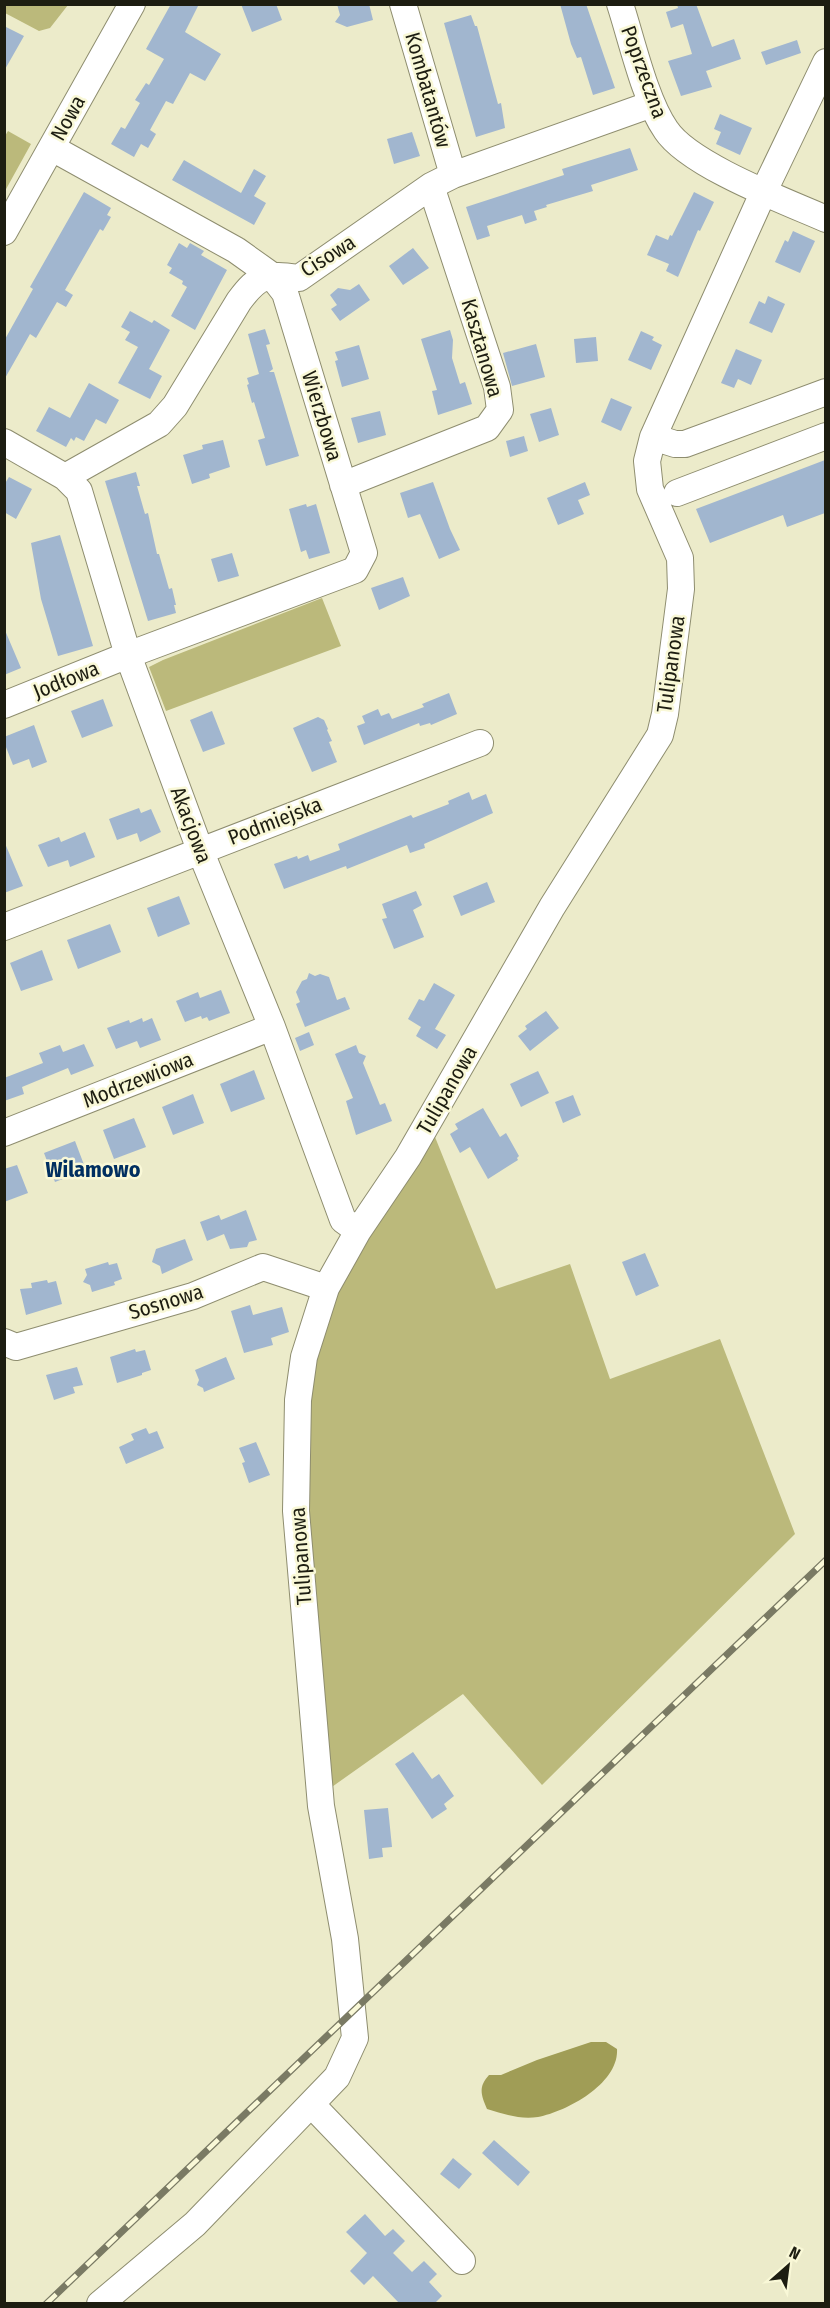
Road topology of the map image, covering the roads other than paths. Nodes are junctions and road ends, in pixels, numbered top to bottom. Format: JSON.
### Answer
{"nodes":[{"id":1,"x":403,"y":4,"type":"edge"},
{"id":2,"x":620,"y":4,"type":"edge"},
{"id":3,"x":130,"y":5,"type":"edge"},
{"id":4,"x":825,"y":63,"type":"edge"},
{"id":5,"x":652,"y":105,"type":"junction"},
{"id":6,"x":52,"y":148,"type":"junction"},
{"id":7,"x":442,"y":181,"type":"junction"},
{"id":8,"x":764,"y":191,"type":"junction"},
{"id":9,"x":825,"y":219,"type":"edge"},
{"id":10,"x":4,"y":232,"type":"edge"},
{"id":11,"x":271,"y":275,"type":"junction"},
{"id":12,"x":825,"y":392,"type":"edge"},
{"id":13,"x":825,"y":436,"type":"edge"},
{"id":14,"x":653,"y":437,"type":"junction"},
{"id":15,"x":4,"y":442,"type":"edge"},
{"id":16,"x":65,"y":477,"type":"junction"},
{"id":17,"x":343,"y":485,"type":"junction"},
{"id":18,"x":677,"y":493,"type":"dead end"},
{"id":19,"x":128,"y":655,"type":"junction"},
{"id":20,"x":4,"y":705,"type":"edge"},
{"id":21,"x":480,"y":743,"type":"dead end"},
{"id":22,"x":200,"y":850,"type":"junction"},
{"id":23,"x":4,"y":927,"type":"edge"},
{"id":24,"x":272,"y":1027,"type":"junction"},
{"id":25,"x":4,"y":1133,"type":"edge"},
{"id":26,"x":358,"y":1231,"type":"junction"},
{"id":27,"x":326,"y":1288,"type":"junction"},
{"id":28,"x":4,"y":1342,"type":"edge"},
{"id":29,"x":311,"y":2104,"type":"junction"},
{"id":30,"x":462,"y":2261,"type":"dead end"},
{"id":31,"x":100,"y":2304,"type":"edge"}],
"edges":[{"from":1,"to":7,"type":"street","name":"Kombatantów"},
{"from":2,"to":5,"type":"street","name":"Poprzeczna"},
{"from":3,"to":6,"type":"street","name":"Nowa"},
{"from":4,"to":8,"type":"street"},
{"from":5,"to":7,"type":"street","name":"Cisowa"},
{"from":5,"to":8,"type":"street","name":"Poprzeczna"},
{"from":6,"to":10,"type":"street","name":"Nowa"},
{"from":6,"to":11,"type":"street","name":"Wierzbowa"},
{"from":7,"to":11,"type":"street","name":"Cisowa"},
{"from":7,"to":17,"type":"street","name":"Kasztanowa"},
{"from":8,"to":9,"type":"street","name":"Poprzeczna"},
{"from":8,"to":14,"type":"street","name":"Tulipanowa"},
{"from":11,"to":16,"type":"street","name":"Cisowa"},
{"from":11,"to":17,"type":"street","name":"Wierzbowa"},
{"from":12,"to":14,"type":"street"},
{"from":13,"to":18,"type":"street"},
{"from":14,"to":26,"type":"street","name":"Tulipanowa"},
{"from":15,"to":16,"type":"street","name":"Akacjowa"},
{"from":16,"to":19,"type":"street","name":"Akacjowa"},
{"from":17,"to":19,"type":"street","name":"Wierzbowa"},
{"from":19,"to":20,"type":"street","name":"Jodłowa"},
{"from":19,"to":22,"type":"street","name":"Akacjowa"},
{"from":21,"to":22,"type":"street","name":"Podmiejska"},
{"from":22,"to":23,"type":"street","name":"Podmiejska"},
{"from":22,"to":24,"type":"street","name":"Akacjowa"},
{"from":24,"to":25,"type":"street","name":"Modrzewiowa"},
{"from":24,"to":26,"type":"street","name":"Akacjowa"},
{"from":26,"to":27,"type":"street","name":"Tulipanowa"},
{"from":27,"to":28,"type":"street","name":"Sosnowa"},
{"from":27,"to":29,"type":"street","name":"Tulipanowa"},
{"from":29,"to":30,"type":"street"},
{"from":29,"to":31,"type":"street"}]}
